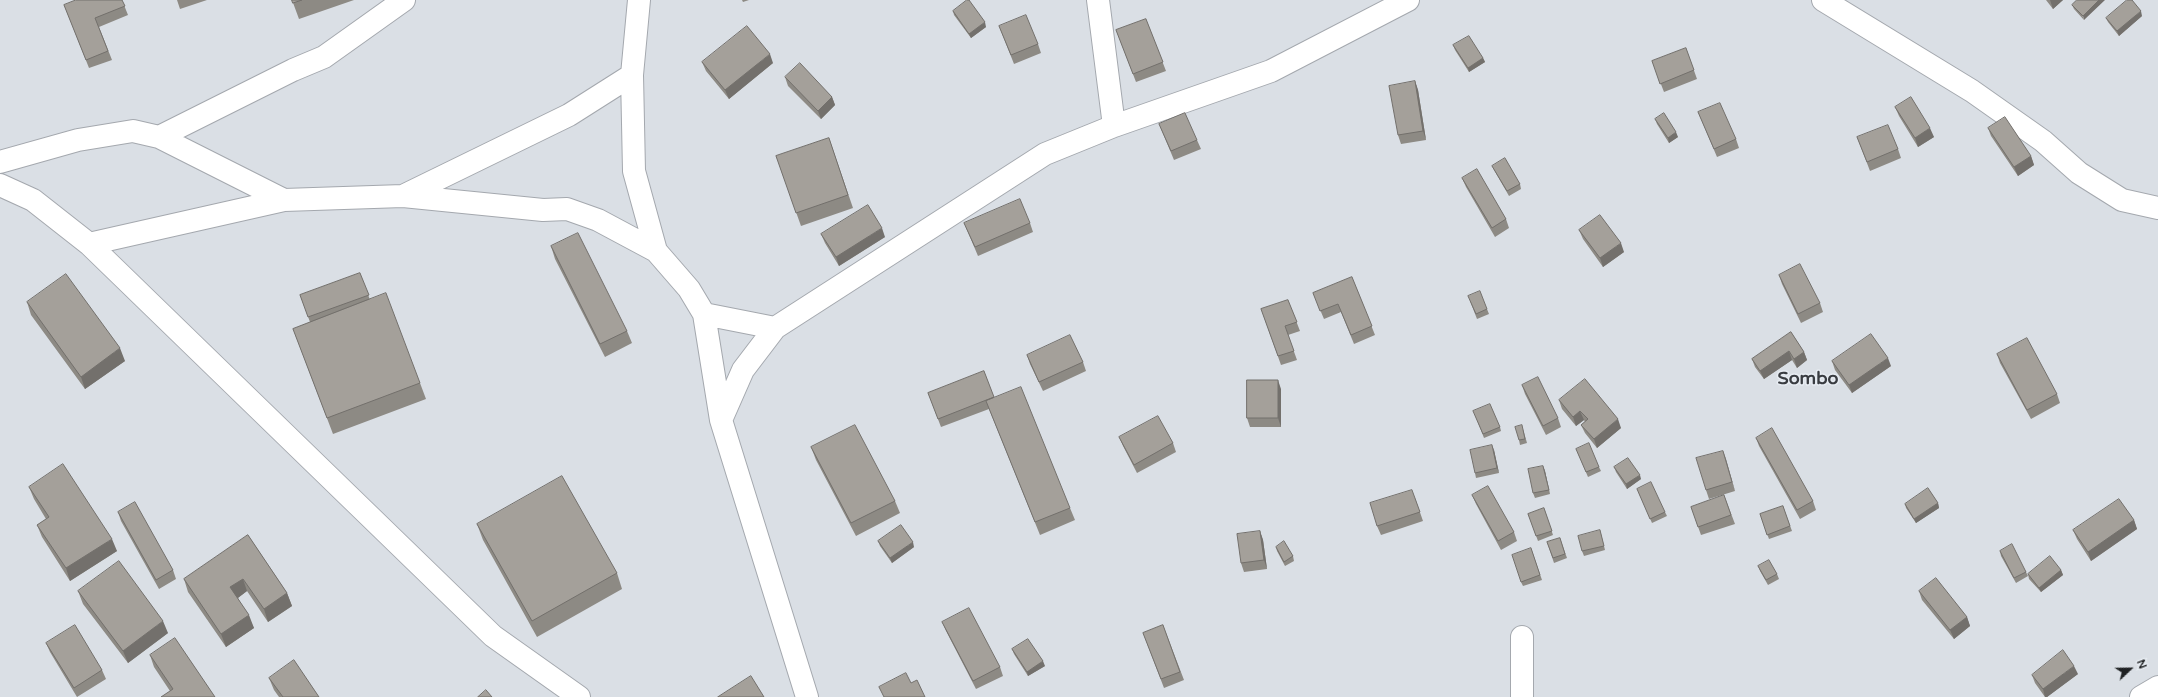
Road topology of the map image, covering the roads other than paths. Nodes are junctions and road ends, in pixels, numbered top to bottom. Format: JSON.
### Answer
{"nodes":[{"id":1,"x":404,"y":0,"type":"edge"},
{"id":2,"x":639,"y":0,"type":"edge"},
{"id":3,"x":1098,"y":0,"type":"edge"},
{"id":4,"x":1408,"y":0,"type":"edge"},
{"id":5,"x":1823,"y":0,"type":"edge"},
{"id":6,"x":632,"y":75,"type":"junction"},
{"id":7,"x":1114,"y":126,"type":"junction"},
{"id":8,"x":159,"y":137,"type":"junction"},
{"id":9,"x":0,"y":162,"type":"edge"},
{"id":10,"x":0,"y":185,"type":"edge"},
{"id":11,"x":404,"y":196,"type":"junction"},
{"id":12,"x":284,"y":200,"type":"junction"},
{"id":13,"x":2158,"y":208,"type":"edge"},
{"id":14,"x":89,"y":244,"type":"junction"},
{"id":15,"x":656,"y":251,"type":"junction"},
{"id":16,"x":704,"y":314,"type":"junction"},
{"id":17,"x":775,"y":328,"type":"junction"},
{"id":18,"x":721,"y":420,"type":"junction"},
{"id":19,"x":1522,"y":637,"type":"dead end"},
{"id":20,"x":2158,"y":687,"type":"edge"},
{"id":21,"x":579,"y":697,"type":"edge"},
{"id":22,"x":807,"y":697,"type":"edge"},
{"id":23,"x":1522,"y":697,"type":"edge"},
{"id":24,"x":2141,"y":697,"type":"edge"}],
"edges":[{"from":1,"to":8,"type":"street"},
{"from":2,"to":6,"type":"street"},
{"from":3,"to":7,"type":"street"},
{"from":4,"to":7,"type":"street"},
{"from":5,"to":13,"type":"street"},
{"from":6,"to":11,"type":"street"},
{"from":6,"to":15,"type":"street"},
{"from":7,"to":17,"type":"street"},
{"from":8,"to":9,"type":"street"},
{"from":8,"to":12,"type":"street"},
{"from":10,"to":14,"type":"street"},
{"from":11,"to":12,"type":"street"},
{"from":11,"to":15,"type":"street"},
{"from":12,"to":14,"type":"street"},
{"from":14,"to":21,"type":"street"},
{"from":15,"to":16,"type":"street"},
{"from":16,"to":17,"type":"street"},
{"from":16,"to":18,"type":"street"},
{"from":17,"to":18,"type":"street"},
{"from":18,"to":22,"type":"street"},
{"from":19,"to":23,"type":"street"},
{"from":20,"to":24,"type":"street"}]}
